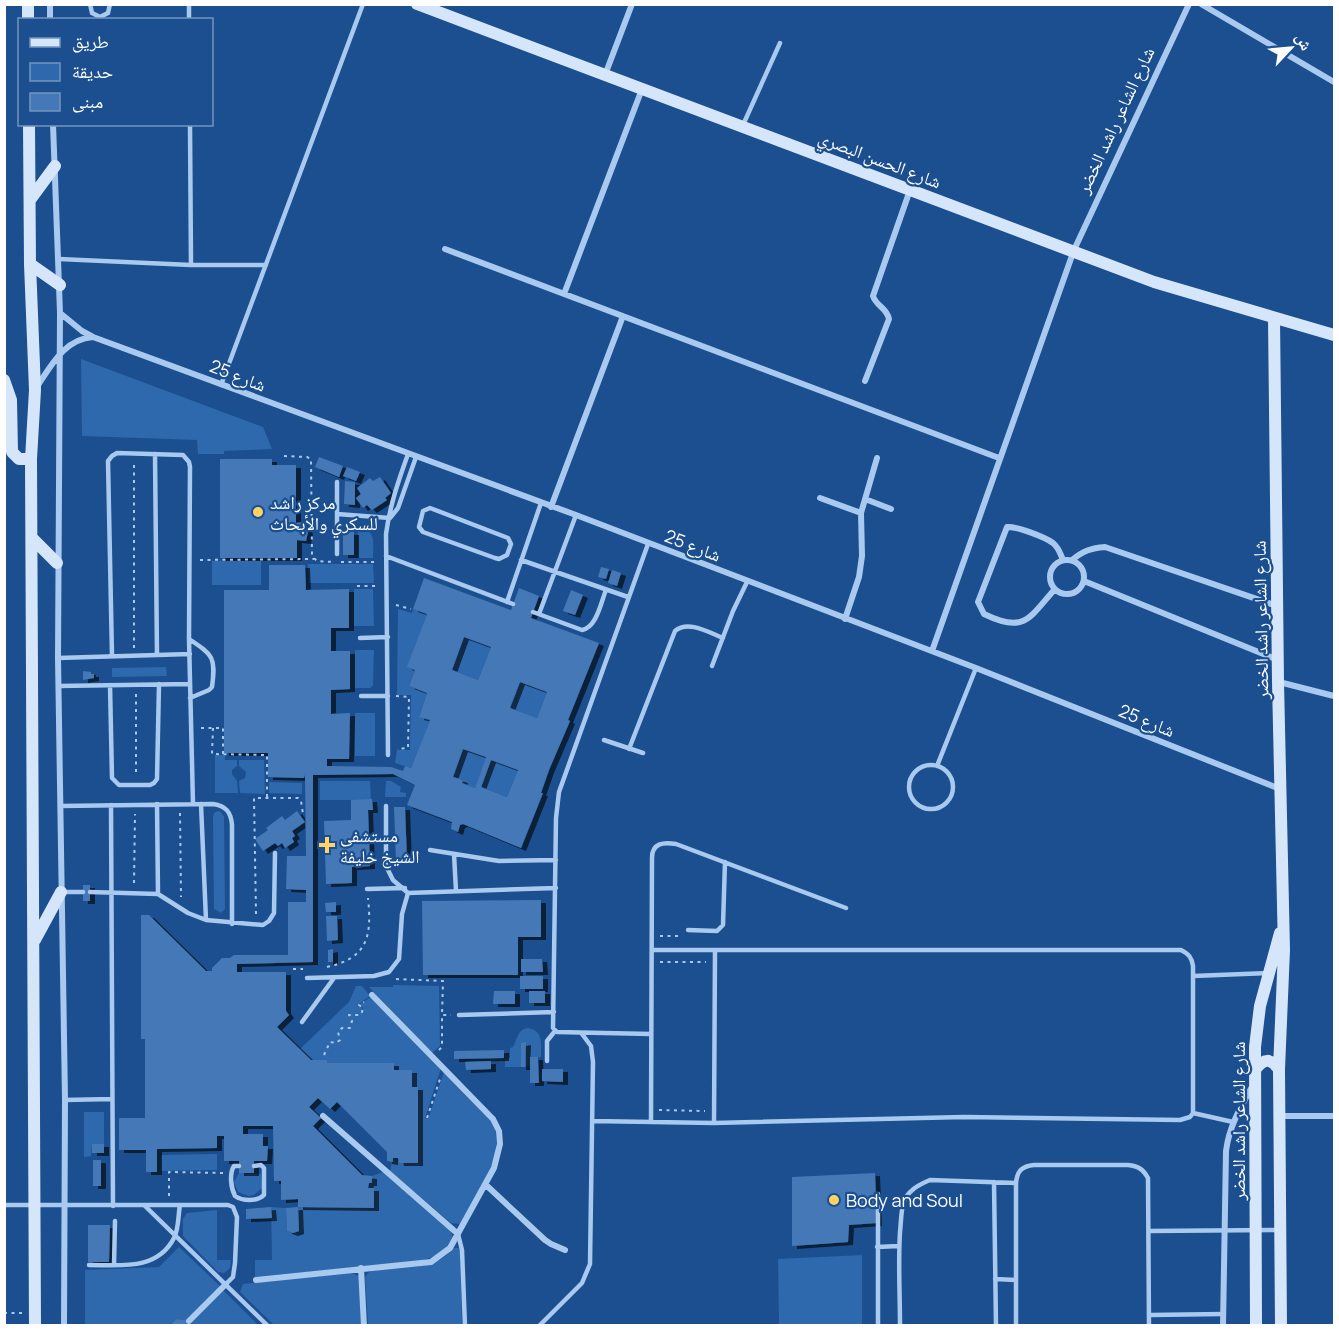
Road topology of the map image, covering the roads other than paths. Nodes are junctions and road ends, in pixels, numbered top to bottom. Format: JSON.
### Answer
{"nodes":[{"id":1,"x":90,"y":4,"type":"edge"},
{"id":2,"x":110,"y":4,"type":"edge"},
{"id":3,"x":363,"y":4,"type":"edge"},
{"id":4,"x":417,"y":4,"type":"edge"},
{"id":5,"x":632,"y":4,"type":"edge"},
{"id":6,"x":1189,"y":4,"type":"edge"},
{"id":7,"x":1201,"y":4,"type":"edge"},
{"id":8,"x":99,"y":18,"type":"edge"},
{"id":9,"x":780,"y":43,"type":"dead end"},
{"id":10,"x":605,"y":75,"type":"junction"},
{"id":11,"x":1335,"y":82,"type":"edge"},
{"id":12,"x":642,"y":88,"type":"junction"},
{"id":13,"x":29,"y":126,"type":"edge"},
{"id":14,"x":53,"y":126,"type":"edge"},
{"id":15,"x":190,"y":126,"type":"edge"},
{"id":16,"x":743,"y":127,"type":"junction"},
{"id":17,"x":55,"y":166,"type":"junction"},
{"id":18,"x":910,"y":190,"type":"junction"},
{"id":19,"x":30,"y":200,"type":"junction"},
{"id":20,"x":445,"y":249,"type":"dead end"},
{"id":21,"x":1074,"y":250,"type":"junction"},
{"id":22,"x":59,"y":259,"type":"junction"},
{"id":23,"x":30,"y":264,"type":"junction"},
{"id":24,"x":191,"y":265,"type":"junction"},
{"id":25,"x":266,"y":266,"type":"junction"},
{"id":26,"x":60,"y":285,"type":"junction"},
{"id":27,"x":564,"y":294,"type":"junction"},
{"id":28,"x":60,"y":314,"type":"junction"},
{"id":29,"x":623,"y":316,"type":"junction"},
{"id":30,"x":1274,"y":318,"type":"junction"},
{"id":31,"x":1335,"y":335,"type":"edge"},
{"id":32,"x":93,"y":337,"type":"junction"},
{"id":33,"x":59,"y":354,"type":"junction"},
{"id":34,"x":4,"y":380,"type":"edge"},
{"id":35,"x":865,"y":381,"type":"dead end"},
{"id":36,"x":221,"y":385,"type":"junction"},
{"id":37,"x":34,"y":390,"type":"junction"},
{"id":38,"x":155,"y":454,"type":"junction"},
{"id":39,"x":408,"y":454,"type":"junction"},
{"id":40,"x":416,"y":457,"type":"junction"},
{"id":41,"x":877,"y":458,"type":"dead end"},
{"id":42,"x":999,"y":458,"type":"junction"},
{"id":43,"x":31,"y":459,"type":"junction"},
{"id":44,"x":337,"y":482,"type":"dead end"},
{"id":45,"x":820,"y":498,"type":"dead end"},
{"id":46,"x":864,"y":499,"type":"junction"},
{"id":47,"x":541,"y":503,"type":"junction"},
{"id":48,"x":551,"y":507,"type":"junction"},
{"id":49,"x":891,"y":509,"type":"dead end"},
{"id":50,"x":861,"y":513,"type":"junction"},
{"id":51,"x":337,"y":514,"type":"junction"},
{"id":52,"x":576,"y":515,"type":"junction"},
{"id":53,"x":390,"y":518,"type":"junction"},
{"id":54,"x":32,"y":538,"type":"junction"},
{"id":55,"x":648,"y":544,"type":"junction"},
{"id":56,"x":510,"y":550,"type":"junction"},
{"id":57,"x":337,"y":554,"type":"dead end"},
{"id":58,"x":522,"y":558,"type":"junction"},
{"id":59,"x":386,"y":559,"type":"junction"},
{"id":60,"x":1063,"y":560,"type":"junction"},
{"id":61,"x":1072,"y":560,"type":"junction"},
{"id":62,"x":57,"y":563,"type":"junction"},
{"id":63,"x":554,"y":572,"type":"junction"},
{"id":64,"x":1084,"y":581,"type":"junction"},
{"id":65,"x":747,"y":582,"type":"junction"},
{"id":66,"x":1055,"y":589,"type":"junction"},
{"id":67,"x":606,"y":590,"type":"junction"},
{"id":68,"x":628,"y":597,"type":"junction"},
{"id":69,"x":507,"y":602,"type":"junction"},
{"id":70,"x":513,"y":604,"type":"dead end"},
{"id":71,"x":1278,"y":606,"type":"junction"},
{"id":72,"x":845,"y":619,"type":"junction"},
{"id":73,"x":388,"y":637,"type":"junction"},
{"id":74,"x":360,"y":638,"type":"dead end"},
{"id":75,"x":723,"y":638,"type":"junction"},
{"id":76,"x":189,"y":639,"type":"junction"},
{"id":77,"x":932,"y":651,"type":"junction"},
{"id":78,"x":190,"y":654,"type":"junction"},
{"id":79,"x":157,"y":655,"type":"junction"},
{"id":80,"x":112,"y":656,"type":"junction"},
{"id":81,"x":58,"y":658,"type":"junction"},
{"id":82,"x":1278,"y":660,"type":"junction"},
{"id":83,"x":712,"y":666,"type":"dead end"},
{"id":84,"x":976,"y":668,"type":"junction"},
{"id":85,"x":1278,"y":682,"type":"junction"},
{"id":86,"x":159,"y":684,"type":"junction"},
{"id":87,"x":190,"y":684,"type":"junction"},
{"id":88,"x":110,"y":685,"type":"junction"},
{"id":89,"x":58,"y":686,"type":"junction"},
{"id":90,"x":361,"y":696,"type":"dead end"},
{"id":91,"x":388,"y":696,"type":"junction"},
{"id":92,"x":1335,"y":696,"type":"edge"},
{"id":93,"x":190,"y":698,"type":"junction"},
{"id":94,"x":603,"y":740,"type":"dead end"},
{"id":95,"x":629,"y":749,"type":"junction"},
{"id":96,"x":388,"y":752,"type":"road end"},
{"id":97,"x":643,"y":753,"type":"dead end"},
{"id":98,"x":937,"y":766,"type":"junction"},
{"id":99,"x":1280,"y":789,"type":"junction"},
{"id":100,"x":157,"y":804,"type":"junction"},
{"id":101,"x":193,"y":804,"type":"junction"},
{"id":102,"x":201,"y":804,"type":"junction"},
{"id":103,"x":111,"y":805,"type":"junction"},
{"id":104,"x":60,"y":806,"type":"junction"},
{"id":105,"x":387,"y":806,"type":"dead end"},
{"id":106,"x":430,"y":850,"type":"dead end"},
{"id":107,"x":276,"y":853,"type":"dead end"},
{"id":108,"x":453,"y":854,"type":"junction"},
{"id":109,"x":556,"y":860,"type":"junction"},
{"id":110,"x":725,"y":862,"type":"junction"},
{"id":111,"x":405,"y":888,"type":"junction"},
{"id":112,"x":556,"y":888,"type":"junction"},
{"id":113,"x":367,"y":889,"type":"road end"},
{"id":114,"x":456,"y":891,"type":"junction"},
{"id":115,"x":62,"y":892,"type":"junction"},
{"id":116,"x":83,"y":892,"type":"dead end"},
{"id":117,"x":90,"y":892,"type":"dead end"},
{"id":118,"x":111,"y":892,"type":"junction"},
{"id":119,"x":408,"y":893,"type":"junction"},
{"id":120,"x":158,"y":894,"type":"junction"},
{"id":121,"x":846,"y":908,"type":"dead end"},
{"id":122,"x":206,"y":920,"type":"junction"},
{"id":123,"x":1283,"y":920,"type":"junction"},
{"id":124,"x":232,"y":924,"type":"junction"},
{"id":125,"x":688,"y":930,"type":"dead end"},
{"id":126,"x":34,"y":941,"type":"junction"},
{"id":127,"x":652,"y":950,"type":"junction"},
{"id":128,"x":716,"y":951,"type":"junction"},
{"id":129,"x":1269,"y":973,"type":"junction"},
{"id":130,"x":1193,"y":976,"type":"junction"},
{"id":131,"x":307,"y":978,"type":"dead end"},
{"id":132,"x":334,"y":978,"type":"junction"},
{"id":133,"x":372,"y":995,"type":"road end"},
{"id":134,"x":554,"y":1012,"type":"junction"},
{"id":135,"x":459,"y":1015,"type":"road end"},
{"id":136,"x":302,"y":1022,"type":"dead end"},
{"id":137,"x":555,"y":1031,"type":"junction"},
{"id":138,"x":582,"y":1034,"type":"junction"},
{"id":139,"x":651,"y":1034,"type":"junction"},
{"id":140,"x":547,"y":1061,"type":"dead end"},
{"id":141,"x":1279,"y":1069,"type":"junction"},
{"id":142,"x":1255,"y":1076,"type":"junction"},
{"id":143,"x":65,"y":1100,"type":"junction"},
{"id":144,"x":112,"y":1100,"type":"junction"},
{"id":145,"x":1193,"y":1113,"type":"junction"},
{"id":146,"x":323,"y":1116,"type":"dead end"},
{"id":147,"x":1279,"y":1116,"type":"junction"},
{"id":148,"x":1335,"y":1116,"type":"edge"},
{"id":149,"x":592,"y":1121,"type":"junction"},
{"id":150,"x":651,"y":1122,"type":"junction"},
{"id":151,"x":1233,"y":1122,"type":"junction"},
{"id":152,"x":714,"y":1123,"type":"junction"},
{"id":153,"x":239,"y":1166,"type":"dead end"},
{"id":154,"x":254,"y":1166,"type":"dead end"},
{"id":155,"x":994,"y":1182,"type":"junction"},
{"id":156,"x":1016,"y":1183,"type":"junction"},
{"id":157,"x":486,"y":1185,"type":"junction"},
{"id":158,"x":878,"y":1194,"type":"dead end"},
{"id":159,"x":237,"y":1198,"type":"junction"},
{"id":160,"x":4,"y":1204,"type":"edge"},
{"id":161,"x":34,"y":1205,"type":"junction"},
{"id":162,"x":63,"y":1205,"type":"junction"},
{"id":163,"x":180,"y":1205,"type":"junction"},
{"id":164,"x":113,"y":1206,"type":"junction"},
{"id":165,"x":145,"y":1206,"type":"junction"},
{"id":166,"x":233,"y":1207,"type":"junction"},
{"id":167,"x":115,"y":1221,"type":"dead end"},
{"id":168,"x":1224,"y":1230,"type":"junction"},
{"id":169,"x":1256,"y":1230,"type":"junction"},
{"id":170,"x":1281,"y":1230,"type":"junction"},
{"id":171,"x":1149,"y":1231,"type":"junction"},
{"id":172,"x":458,"y":1234,"type":"junction"},
{"id":173,"x":175,"y":1237,"type":"junction"},
{"id":174,"x":899,"y":1246,"type":"junction"},
{"id":175,"x":877,"y":1247,"type":"junction"},
{"id":176,"x":565,"y":1250,"type":"dead end"},
{"id":177,"x":88,"y":1265,"type":"dead end"},
{"id":178,"x":114,"y":1265,"type":"junction"},
{"id":179,"x":361,"y":1268,"type":"junction"},
{"id":180,"x":995,"y":1279,"type":"junction"},
{"id":181,"x":256,"y":1280,"type":"dead end"},
{"id":182,"x":1016,"y":1280,"type":"junction"},
{"id":183,"x":226,"y":1284,"type":"junction"},
{"id":184,"x":1224,"y":1314,"type":"junction"},
{"id":185,"x":1149,"y":1315,"type":"junction"},
{"id":186,"x":189,"y":1321,"type":"dead end"},
{"id":187,"x":35,"y":1326,"type":"edge"},
{"id":188,"x":64,"y":1326,"type":"edge"},
{"id":189,"x":268,"y":1326,"type":"edge"},
{"id":190,"x":364,"y":1326,"type":"edge"},
{"id":191,"x":465,"y":1326,"type":"edge"},
{"id":192,"x":539,"y":1326,"type":"edge"},
{"id":193,"x":878,"y":1326,"type":"edge"},
{"id":194,"x":900,"y":1326,"type":"edge"},
{"id":195,"x":996,"y":1326,"type":"edge"},
{"id":196,"x":1016,"y":1326,"type":"edge"},
{"id":197,"x":1149,"y":1326,"type":"edge"},
{"id":198,"x":1223,"y":1326,"type":"edge"},
{"id":199,"x":1256,"y":1326,"type":"edge"},
{"id":200,"x":1281,"y":1326,"type":"edge"}],
"edges":[{"from":1,"to":8,"type":"lane"},
{"from":2,"to":8,"type":"lane"},
{"from":3,"to":25,"type":"lane"},
{"from":4,"to":10,"type":"street","name":"شارع الحسن البصري"},
{"from":5,"to":10,"type":"street"},
{"from":6,"to":21,"type":"street","name":"شارع الشاعر راشد الخضر"},
{"from":7,"to":11,"type":"street"},
{"from":9,"to":16,"type":"lane"},
{"from":10,"to":12,"type":"street","name":"شارع الحسن البصري"},
{"from":12,"to":16,"type":"street","name":"شارع الحسن البصري"},
{"from":12,"to":27,"type":"street"},
{"from":13,"to":19,"type":"street"},
{"from":14,"to":17,"type":"street"},
{"from":15,"to":24,"type":"lane"},
{"from":16,"to":18,"type":"street","name":"شارع الحسن البصري"},
{"from":17,"to":19,"type":"street"},
{"from":17,"to":22,"type":"street"},
{"from":18,"to":21,"type":"street","name":"شارع الحسن البصري"},
{"from":18,"to":35,"type":"street"},
{"from":19,"to":23,"type":"street"},
{"from":20,"to":27,"type":"street"},
{"from":21,"to":30,"type":"street","name":"شارع الحسن البصري"},
{"from":21,"to":42,"type":"street","name":"شارع الشاعر راشد الخضر"},
{"from":22,"to":24,"type":"lane"},
{"from":22,"to":26,"type":"street"},
{"from":23,"to":26,"type":"street"},
{"from":23,"to":37,"type":"street"},
{"from":24,"to":25,"type":"lane"},
{"from":25,"to":36,"type":"lane"},
{"from":26,"to":28,"type":"street"},
{"from":27,"to":29,"type":"street"},
{"from":28,"to":32,"type":"street","name":"شارع 25"},
{"from":28,"to":33,"type":"street"},
{"from":29,"to":42,"type":"street"},
{"from":29,"to":48,"type":"street"},
{"from":30,"to":31,"type":"street","name":"شارع الحسن البصري"},
{"from":30,"to":71,"type":"street","name":"شارع الشاعر راشد الخضر"},
{"from":32,"to":33,"type":"street"},
{"from":32,"to":36,"type":"street","name":"شارع 25"},
{"from":33,"to":37,"type":"street"},
{"from":33,"to":62,"type":"street"},
{"from":34,"to":43,"type":"street"},
{"from":36,"to":39,"type":"street","name":"شارع 25"},
{"from":37,"to":43,"type":"street"},
{"from":38,"to":76,"type":"lane"},
{"from":38,"to":79,"type":"lane"},
{"from":38,"to":80,"type":"lane"},
{"from":39,"to":40,"type":"street","name":"شارع 25"},
{"from":39,"to":53,"type":"lane"},
{"from":40,"to":47,"type":"street","name":"شارع 25"},
{"from":40,"to":53,"type":"lane"},
{"from":41,"to":46,"type":"street"},
{"from":42,"to":77,"type":"street","name":"شارع الشاعر راشد الخضر"},
{"from":43,"to":54,"type":"street"},
{"from":44,"to":51,"type":"lane"},
{"from":45,"to":50,"type":"street"},
{"from":46,"to":49,"type":"street"},
{"from":46,"to":50,"type":"street"},
{"from":47,"to":48,"type":"street","name":"شارع 25"},
{"from":47,"to":58,"type":"lane"},
{"from":48,"to":52,"type":"street","name":"شارع 25"},
{"from":50,"to":72,"type":"street"},
{"from":51,"to":53,"type":"lane"},
{"from":51,"to":57,"type":"lane"},
{"from":52,"to":55,"type":"street","name":"شارع 25"},
{"from":52,"to":63,"type":"lane"},
{"from":53,"to":59,"type":"lane"},
{"from":54,"to":62,"type":"street"},
{"from":54,"to":126,"type":"street"},
{"from":55,"to":65,"type":"street","name":"شارع 25"},
{"from":55,"to":68,"type":"lane"},
{"from":56,"to":56,"type":"lane"},
{"from":56,"to":58,"type":"lane"},
{"from":58,"to":63,"type":"lane"},
{"from":58,"to":69,"type":"lane"},
{"from":59,"to":69,"type":"lane"},
{"from":59,"to":73,"type":"lane"},
{"from":60,"to":61,"type":"street"},
{"from":60,"to":66,"type":"street"},
{"from":60,"to":66,"type":"street"},
{"from":61,"to":64,"type":"street"},
{"from":61,"to":71,"type":"street"},
{"from":62,"to":81,"type":"street"},
{"from":63,"to":67,"type":"lane"},
{"from":63,"to":67,"type":"lane"},
{"from":64,"to":66,"type":"street"},
{"from":64,"to":82,"type":"street"},
{"from":65,"to":72,"type":"street","name":"شارع 25"},
{"from":65,"to":75,"type":"lane"},
{"from":67,"to":68,"type":"lane"},
{"from":68,"to":109,"type":"lane"},
{"from":69,"to":70,"type":"lane"},
{"from":71,"to":82,"type":"street","name":"شارع الشاعر راشد الخضر"},
{"from":72,"to":77,"type":"street","name":"شارع 25"},
{"from":73,"to":74,"type":"lane"},
{"from":73,"to":91,"type":"lane"},
{"from":75,"to":83,"type":"lane"},
{"from":75,"to":95,"type":"lane"},
{"from":76,"to":78,"type":"lane"},
{"from":76,"to":93,"type":"lane"},
{"from":77,"to":84,"type":"street","name":"شارع 25"},
{"from":78,"to":79,"type":"lane"},
{"from":78,"to":87,"type":"lane"},
{"from":79,"to":80,"type":"lane"},
{"from":80,"to":81,"type":"lane"},
{"from":81,"to":89,"type":"street"},
{"from":82,"to":85,"type":"street","name":"شارع الشاعر راشد الخضر"},
{"from":84,"to":98,"type":"lane"},
{"from":84,"to":99,"type":"street","name":"شارع 25"},
{"from":85,"to":92,"type":"street"},
{"from":85,"to":99,"type":"street","name":"شارع الشاعر راشد الخضر"},
{"from":86,"to":87,"type":"lane"},
{"from":86,"to":88,"type":"lane"},
{"from":86,"to":88,"type":"lane"},
{"from":87,"to":93,"type":"lane"},
{"from":88,"to":89,"type":"lane"},
{"from":89,"to":104,"type":"street"},
{"from":90,"to":91,"type":"lane"},
{"from":91,"to":96,"type":"lane"},
{"from":93,"to":101,"type":"lane"},
{"from":94,"to":95,"type":"lane"},
{"from":95,"to":97,"type":"lane"},
{"from":98,"to":98,"type":"lane"},
{"from":99,"to":123,"type":"street","name":"شارع الشاعر راشد الخضر"},
{"from":100,"to":101,"type":"lane"},
{"from":100,"to":103,"type":"lane"},
{"from":100,"to":120,"type":"lane"},
{"from":101,"to":102,"type":"lane"},
{"from":102,"to":122,"type":"lane"},
{"from":102,"to":124,"type":"lane"},
{"from":103,"to":104,"type":"lane"},
{"from":103,"to":118,"type":"lane"},
{"from":104,"to":115,"type":"street"},
{"from":105,"to":111,"type":"lane"},
{"from":106,"to":108,"type":"lane"},
{"from":107,"to":124,"type":"lane"},
{"from":108,"to":109,"type":"lane"},
{"from":108,"to":114,"type":"lane"},
{"from":109,"to":112,"type":"lane"},
{"from":110,"to":121,"type":"lane"},
{"from":110,"to":125,"type":"lane"},
{"from":110,"to":127,"type":"lane"},
{"from":111,"to":113,"type":"lane"},
{"from":111,"to":119,"type":"lane"},
{"from":112,"to":114,"type":"lane"},
{"from":112,"to":134,"type":"lane"},
{"from":114,"to":119,"type":"lane"},
{"from":115,"to":116,"type":"lane"},
{"from":115,"to":126,"type":"street"},
{"from":115,"to":143,"type":"street"},
{"from":117,"to":118,"type":"lane"},
{"from":118,"to":120,"type":"lane"},
{"from":118,"to":144,"type":"lane"},
{"from":119,"to":132,"type":"lane"},
{"from":120,"to":122,"type":"lane"},
{"from":122,"to":124,"type":"lane"},
{"from":123,"to":129,"type":"street","name":"شارع الشاعر راشد الخضر"},
{"from":123,"to":141,"type":"street","name":"شارع الشاعر راشد الخضر"},
{"from":126,"to":161,"type":"street"},
{"from":127,"to":128,"type":"lane"},
{"from":127,"to":139,"type":"lane"},
{"from":128,"to":130,"type":"lane"},
{"from":128,"to":152,"type":"lane"},
{"from":129,"to":130,"type":"lane"},
{"from":129,"to":142,"type":"street","name":"شارع الشاعر راشد الخضر"},
{"from":130,"to":145,"type":"lane"},
{"from":131,"to":132,"type":"lane"},
{"from":132,"to":136,"type":"lane"},
{"from":133,"to":157,"type":"street"},
{"from":134,"to":135,"type":"lane"},
{"from":134,"to":137,"type":"lane"},
{"from":137,"to":138,"type":"lane"},
{"from":137,"to":140,"type":"lane"},
{"from":138,"to":139,"type":"lane"},
{"from":138,"to":149,"type":"lane"},
{"from":139,"to":150,"type":"lane"},
{"from":141,"to":142,"type":"street"},
{"from":141,"to":147,"type":"street","name":"شارع الشاعر راشد الخضر"},
{"from":142,"to":151,"type":"street"},
{"from":142,"to":169,"type":"street","name":"شارع الشاعر راشد الخضر"},
{"from":143,"to":144,"type":"lane"},
{"from":143,"to":162,"type":"street"},
{"from":144,"to":164,"type":"lane"},
{"from":145,"to":151,"type":"lane"},
{"from":145,"to":152,"type":"lane"},
{"from":146,"to":172,"type":"street"},
{"from":147,"to":148,"type":"street"},
{"from":147,"to":170,"type":"street","name":"شارع الشاعر راشد الخضر"},
{"from":149,"to":150,"type":"lane"},
{"from":149,"to":192,"type":"lane"},
{"from":150,"to":152,"type":"lane"},
{"from":151,"to":168,"type":"street"},
{"from":153,"to":159,"type":"lane"},
{"from":154,"to":159,"type":"lane"},
{"from":155,"to":156,"type":"lane"},
{"from":155,"to":174,"type":"lane"},
{"from":155,"to":180,"type":"lane"},
{"from":156,"to":171,"type":"lane"},
{"from":156,"to":182,"type":"lane"},
{"from":157,"to":172,"type":"street"},
{"from":157,"to":176,"type":"street"},
{"from":158,"to":175,"type":"lane"},
{"from":159,"to":166,"type":"lane"},
{"from":160,"to":161,"type":"lane"},
{"from":161,"to":162,"type":"lane"},
{"from":161,"to":187,"type":"street"},
{"from":162,"to":164,"type":"lane"},
{"from":162,"to":188,"type":"street"},
{"from":163,"to":165,"type":"lane"},
{"from":163,"to":166,"type":"lane"},
{"from":163,"to":173,"type":"lane"},
{"from":164,"to":165,"type":"lane"},
{"from":165,"to":173,"type":"lane"},
{"from":166,"to":183,"type":"lane"},
{"from":167,"to":178,"type":"lane"},
{"from":168,"to":169,"type":"lane"},
{"from":168,"to":171,"type":"lane"},
{"from":168,"to":184,"type":"street"},
{"from":169,"to":170,"type":"lane"},
{"from":169,"to":199,"type":"street","name":"شارع الشاعر راشد الخضر"},
{"from":170,"to":200,"type":"street","name":"شارع الشاعر راشد الخضر"},
{"from":171,"to":185,"type":"lane"},
{"from":172,"to":179,"type":"street"},
{"from":172,"to":191,"type":"lane"},
{"from":173,"to":178,"type":"lane"},
{"from":173,"to":183,"type":"lane"},
{"from":174,"to":175,"type":"lane"},
{"from":174,"to":194,"type":"lane"},
{"from":175,"to":193,"type":"lane"},
{"from":177,"to":178,"type":"lane"},
{"from":179,"to":181,"type":"street"},
{"from":179,"to":190,"type":"street"},
{"from":180,"to":182,"type":"lane"},
{"from":180,"to":195,"type":"lane"},
{"from":182,"to":196,"type":"lane"},
{"from":183,"to":186,"type":"street"},
{"from":183,"to":189,"type":"lane"},
{"from":184,"to":185,"type":"lane"},
{"from":184,"to":198,"type":"street"},
{"from":185,"to":197,"type":"lane"}]}
